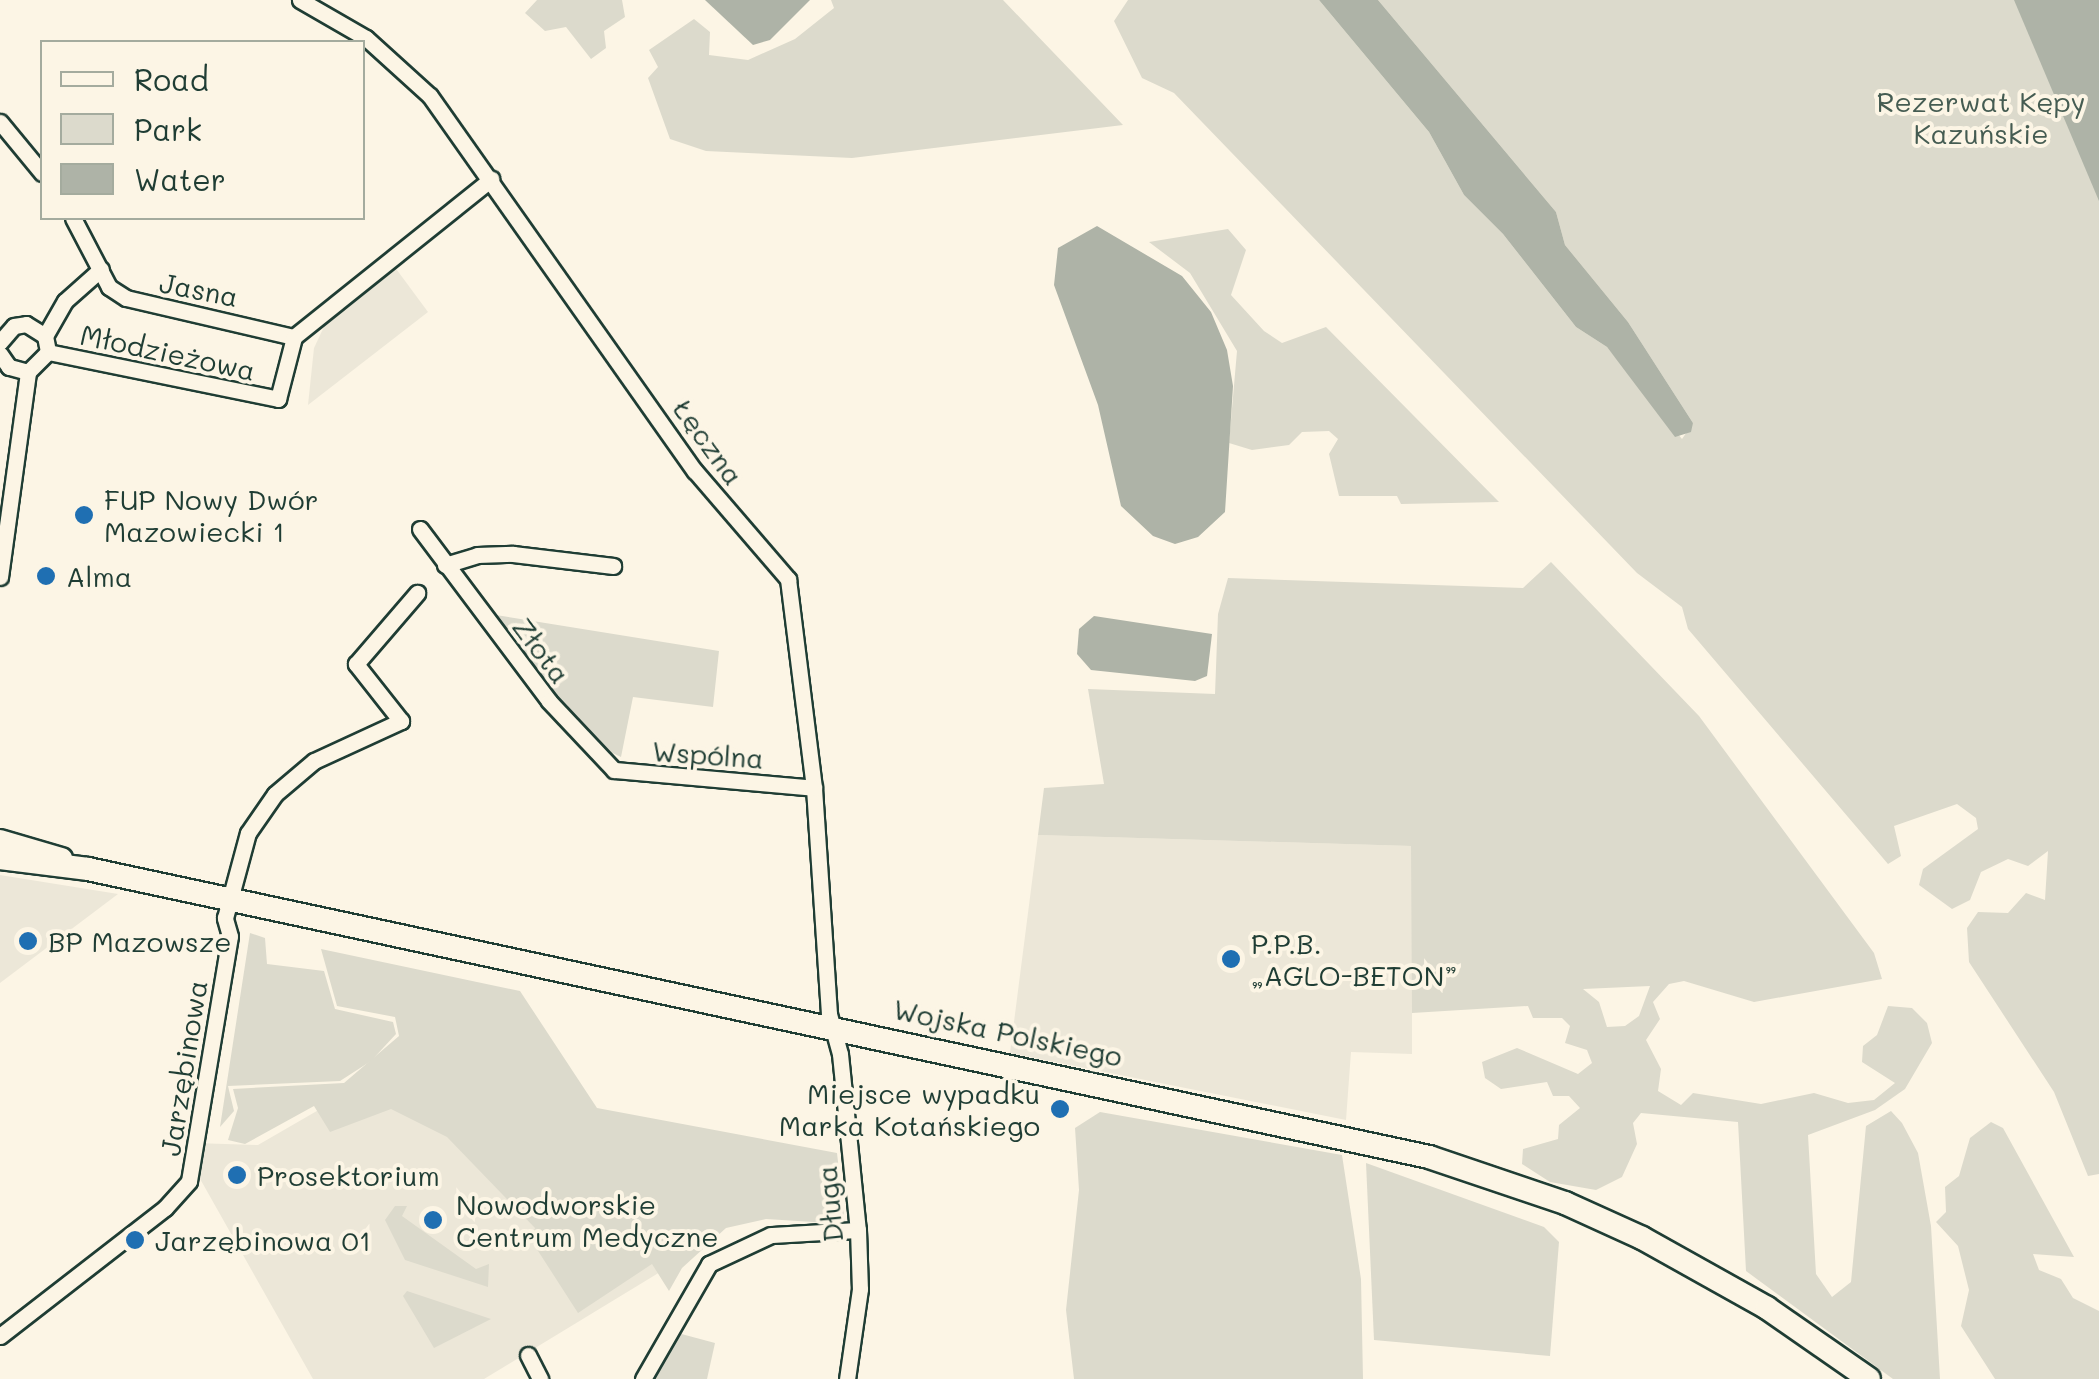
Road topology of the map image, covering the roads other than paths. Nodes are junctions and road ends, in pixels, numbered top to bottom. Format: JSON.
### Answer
{"nodes":[{"id":1,"x":300,"y":0,"type":"edge"},
{"id":2,"x":361,"y":40,"type":"edge"},
{"id":3,"x":365,"y":43,"type":"edge"},
{"id":4,"x":0,"y":122,"type":"edge"},
{"id":5,"x":40,"y":172,"type":"edge"},
{"id":6,"x":491,"y":179,"type":"junction"},
{"id":7,"x":74,"y":220,"type":"edge"},
{"id":8,"x":101,"y":269,"type":"junction"},
{"id":9,"x":294,"y":337,"type":"junction"},
{"id":10,"x":0,"y":342,"type":"edge"},
{"id":11,"x":46,"y":344,"type":"junction"},
{"id":12,"x":0,"y":354,"type":"edge"},
{"id":13,"x":28,"y":372,"type":"junction"},
{"id":14,"x":420,"y":528,"type":"dead end"},
{"id":15,"x":445,"y":564,"type":"junction"},
{"id":16,"x":613,"y":566,"type":"dead end"},
{"id":17,"x":0,"y":577,"type":"edge"},
{"id":18,"x":418,"y":593,"type":"dead end"},
{"id":19,"x":604,"y":760,"type":"joint"},
{"id":20,"x":814,"y":788,"type":"junction"},
{"id":21,"x":0,"y":840,"type":"edge"},
{"id":22,"x":0,"y":858,"type":"edge"},
{"id":23,"x":88,"y":868,"type":"junction"},
{"id":24,"x":229,"y":900,"type":"junction"},
{"id":25,"x":833,"y":1026,"type":"junction"},
{"id":26,"x":858,"y":1230,"type":"junction"},
{"id":27,"x":0,"y":1336,"type":"edge"},
{"id":28,"x":528,"y":1355,"type":"dead end"},
{"id":29,"x":540,"y":1379,"type":"edge"},
{"id":30,"x":643,"y":1379,"type":"edge"},
{"id":31,"x":848,"y":1379,"type":"edge"},
{"id":32,"x":1869,"y":1379,"type":"edge"}],
"edges":[{"from":1,"to":2,"type":"street","name":"Łęczna"},
{"from":3,"to":6,"type":"street","name":"Łęczna"},
{"from":4,"to":5,"type":"street"},
{"from":6,"to":9,"type":"street"},
{"from":6,"to":20,"type":"street","name":"Łęczna"},
{"from":7,"to":8,"type":"street","name":"Jasna"},
{"from":8,"to":9,"type":"street","name":"Jasna"},
{"from":8,"to":11,"type":"street"},
{"from":9,"to":11,"type":"street","name":"Młodzieżowa"},
{"from":10,"to":11,"type":"street","name":"Młodzieżowa"},
{"from":11,"to":13,"type":"street"},
{"from":12,"to":13,"type":"street"},
{"from":13,"to":17,"type":"street"},
{"from":14,"to":15,"type":"street","name":"Złota"},
{"from":15,"to":16,"type":"street"},
{"from":15,"to":19,"type":"street","name":"Złota"},
{"from":18,"to":24,"type":"street","name":"Jarzębinowa"},
{"from":19,"to":20,"type":"street","name":"Wspólna"},
{"from":20,"to":25,"type":"street","name":"Łęczna"},
{"from":21,"to":23,"type":"main road","name":"Wojska Polskiego"},
{"from":22,"to":23,"type":"main road","name":"Wojska Polskiego"},
{"from":23,"to":24,"type":"main road","name":"Wojska Polskiego"},
{"from":24,"to":25,"type":"main road","name":"Wojska Polskiego"},
{"from":24,"to":27,"type":"street","name":"Jarzębinowa"},
{"from":25,"to":26,"type":"street","name":"Długa"},
{"from":25,"to":32,"type":"main road","name":"Wojska Polskiego"},
{"from":26,"to":30,"type":"street"},
{"from":26,"to":31,"type":"street","name":"Długa"},
{"from":28,"to":29,"type":"street"}]}
